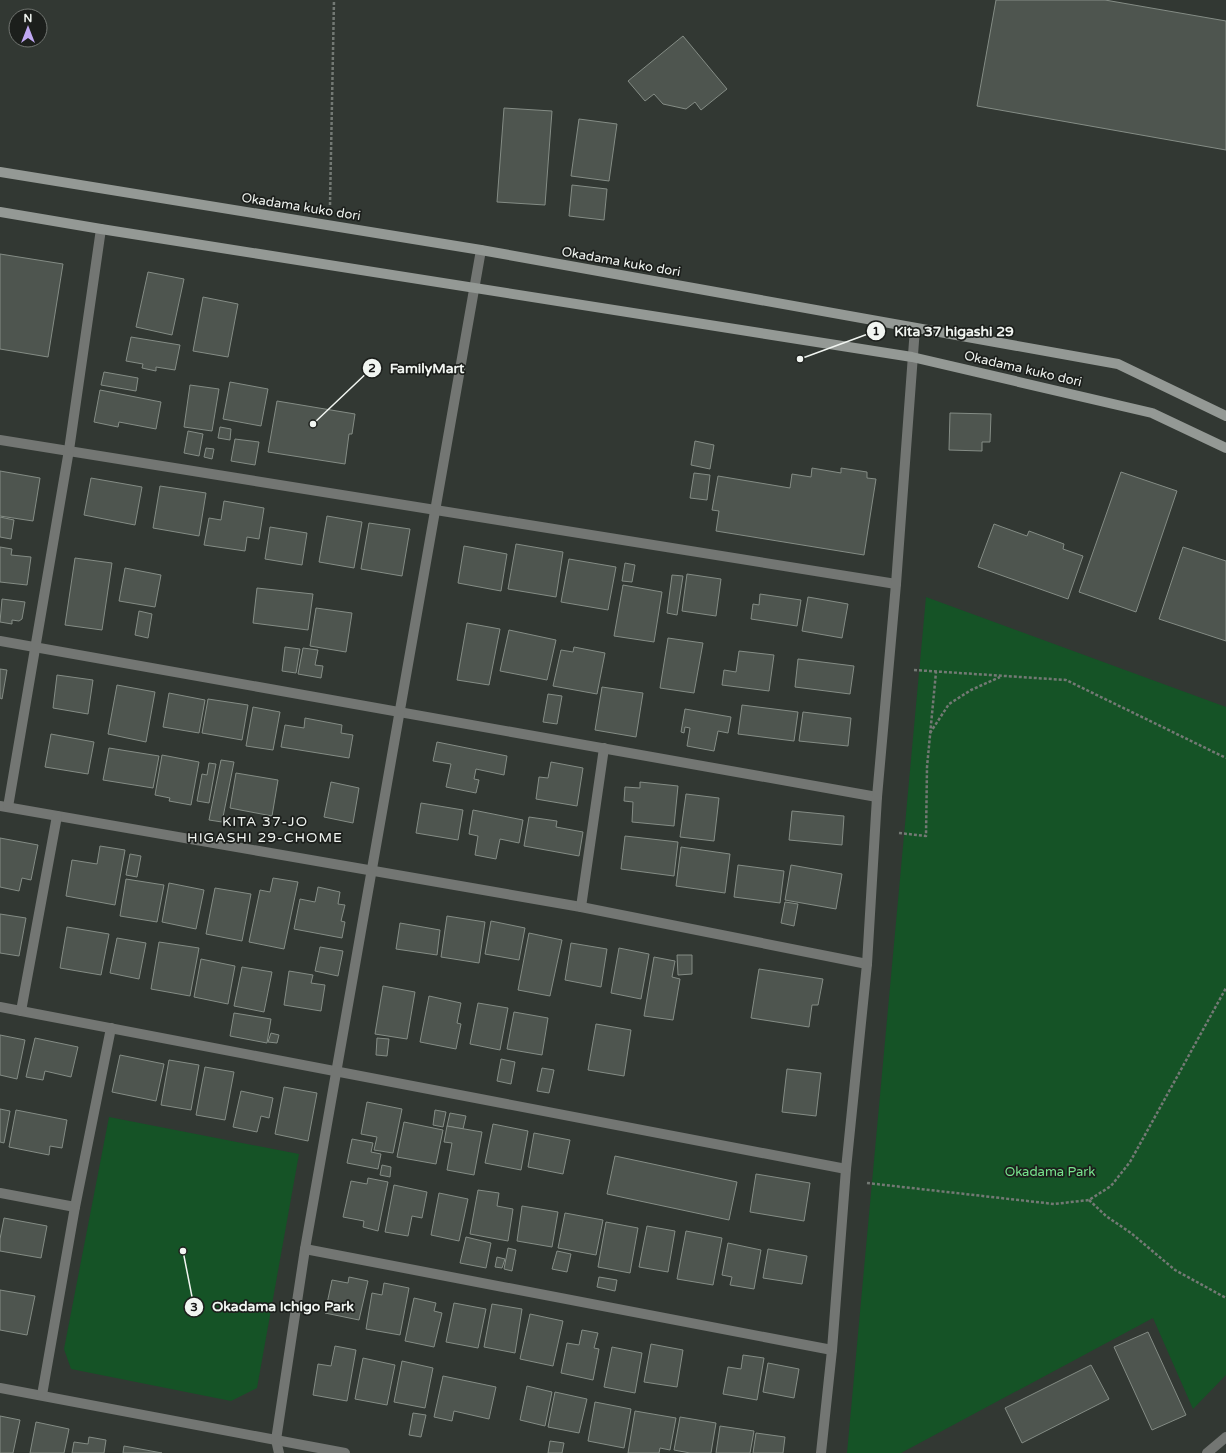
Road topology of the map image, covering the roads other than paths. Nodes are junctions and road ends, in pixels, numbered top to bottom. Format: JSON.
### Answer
{"nodes":[{"id":1,"x":0,"y":172,"type":"edge"},
{"id":2,"x":0,"y":212,"type":"edge"},
{"id":3,"x":101,"y":230,"type":"junction"},
{"id":4,"x":481,"y":250,"type":"junction"},
{"id":5,"x":474,"y":288,"type":"junction"},
{"id":6,"x":915,"y":328,"type":"junction"},
{"id":7,"x":912,"y":357,"type":"junction"},
{"id":8,"x":1226,"y":416,"type":"edge"},
{"id":9,"x":0,"y":440,"type":"edge"},
{"id":10,"x":1226,"y":448,"type":"edge"},
{"id":11,"x":69,"y":450,"type":"junction"},
{"id":12,"x":436,"y":510,"type":"junction"},
{"id":13,"x":896,"y":584,"type":"junction"},
{"id":14,"x":0,"y":641,"type":"edge"},
{"id":15,"x":36,"y":647,"type":"junction"},
{"id":16,"x":401,"y":711,"type":"junction"},
{"id":17,"x":604,"y":748,"type":"junction"},
{"id":18,"x":877,"y":797,"type":"junction"},
{"id":19,"x":4,"y":806,"type":"edge"},
{"id":20,"x":57,"y":816,"type":"junction"},
{"id":21,"x":372,"y":872,"type":"junction"},
{"id":22,"x":581,"y":907,"type":"junction"},
{"id":23,"x":867,"y":964,"type":"junction"},
{"id":24,"x":0,"y":1007,"type":"edge"},
{"id":25,"x":21,"y":1011,"type":"junction"},
{"id":26,"x":111,"y":1028,"type":"junction"},
{"id":27,"x":336,"y":1072,"type":"junction"},
{"id":28,"x":846,"y":1169,"type":"junction"},
{"id":29,"x":0,"y":1193,"type":"edge"},
{"id":30,"x":75,"y":1207,"type":"junction"},
{"id":31,"x":305,"y":1249,"type":"junction"},
{"id":32,"x":832,"y":1350,"type":"junction"},
{"id":33,"x":0,"y":1388,"type":"edge"},
{"id":34,"x":42,"y":1395,"type":"junction"},
{"id":35,"x":1226,"y":1437,"type":"edge"},
{"id":36,"x":276,"y":1440,"type":"junction"},
{"id":37,"x":279,"y":1453,"type":"edge"},
{"id":38,"x":345,"y":1453,"type":"edge"},
{"id":39,"x":821,"y":1453,"type":"edge"},
{"id":40,"x":1207,"y":1453,"type":"edge"}],
"edges":[{"from":1,"to":4,"type":"main road","name":"Okadama kuko dori"},
{"from":2,"to":3,"type":"main road","name":"Okadama kuko dori"},
{"from":3,"to":5,"type":"main road","name":"Okadama kuko dori"},
{"from":3,"to":11,"type":"street"},
{"from":4,"to":5,"type":"street"},
{"from":4,"to":6,"type":"main road","name":"Okadama kuko dori"},
{"from":5,"to":7,"type":"main road","name":"Okadama kuko dori"},
{"from":5,"to":12,"type":"street"},
{"from":6,"to":7,"type":"street"},
{"from":6,"to":8,"type":"main road","name":"Okadama kuko dori"},
{"from":7,"to":10,"type":"main road","name":"Okadama kuko dori"},
{"from":7,"to":13,"type":"street"},
{"from":9,"to":11,"type":"street"},
{"from":11,"to":12,"type":"street"},
{"from":11,"to":15,"type":"street"},
{"from":12,"to":13,"type":"street"},
{"from":12,"to":16,"type":"street"},
{"from":13,"to":18,"type":"street"},
{"from":14,"to":15,"type":"street"},
{"from":15,"to":16,"type":"street"},
{"from":15,"to":19,"type":"street"},
{"from":16,"to":17,"type":"street"},
{"from":16,"to":21,"type":"street"},
{"from":17,"to":18,"type":"street"},
{"from":17,"to":22,"type":"street"},
{"from":18,"to":23,"type":"street"},
{"from":19,"to":20,"type":"street"},
{"from":20,"to":21,"type":"street"},
{"from":20,"to":25,"type":"street"},
{"from":21,"to":22,"type":"street"},
{"from":21,"to":27,"type":"street"},
{"from":22,"to":23,"type":"street"},
{"from":23,"to":28,"type":"street"},
{"from":24,"to":25,"type":"street"},
{"from":25,"to":26,"type":"street"},
{"from":26,"to":27,"type":"street"},
{"from":26,"to":30,"type":"street"},
{"from":27,"to":28,"type":"street"},
{"from":27,"to":31,"type":"street"},
{"from":28,"to":32,"type":"street"},
{"from":29,"to":30,"type":"street"},
{"from":30,"to":34,"type":"street"},
{"from":31,"to":32,"type":"street"},
{"from":31,"to":36,"type":"street"},
{"from":32,"to":39,"type":"street"},
{"from":33,"to":34,"type":"street"},
{"from":34,"to":36,"type":"street"},
{"from":35,"to":40,"type":"street"},
{"from":36,"to":37,"type":"street"},
{"from":36,"to":38,"type":"street"}]}
